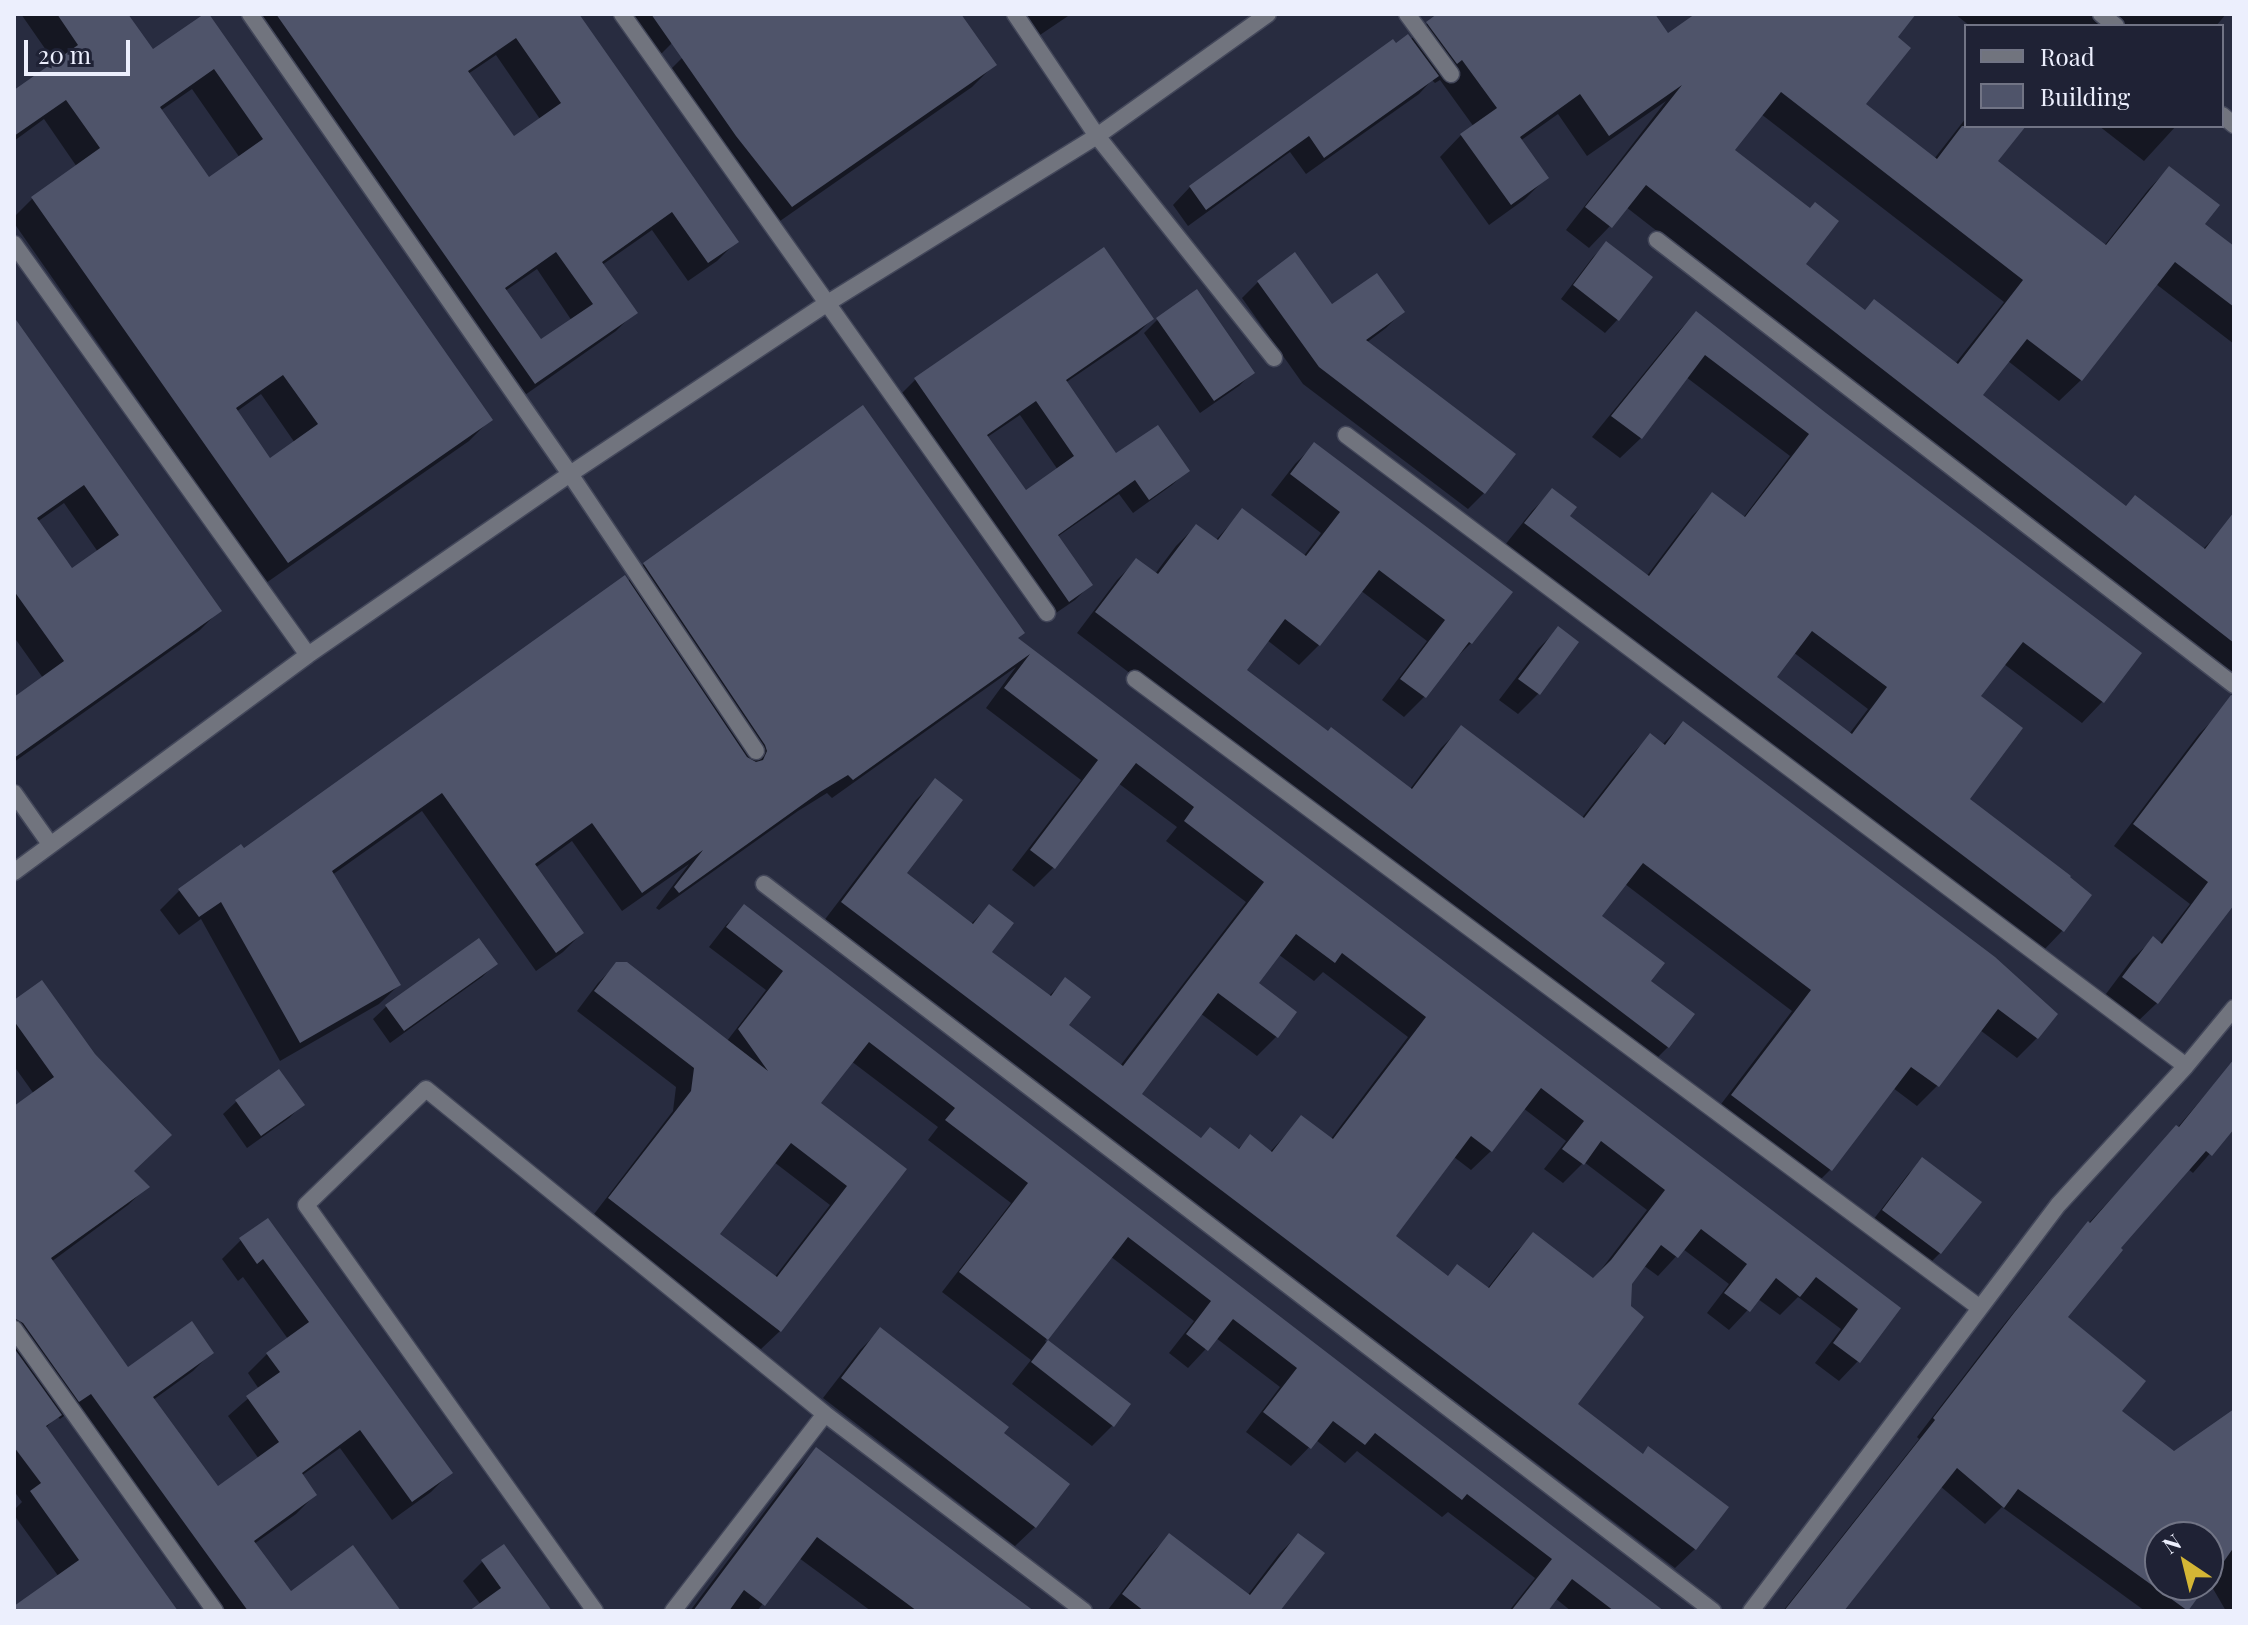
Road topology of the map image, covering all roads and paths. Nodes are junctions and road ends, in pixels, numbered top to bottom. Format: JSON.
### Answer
{"nodes":[{"id":1,"x":250,"y":14,"type":"edge"},
{"id":2,"x":622,"y":14,"type":"edge"},
{"id":3,"x":1015,"y":14,"type":"edge"},
{"id":4,"x":1268,"y":14,"type":"edge"},
{"id":5,"x":1407,"y":14,"type":"edge"},
{"id":6,"x":1451,"y":74,"type":"dead end"},
{"id":7,"x":1097,"y":136,"type":"junction"},
{"id":8,"x":1657,"y":240,"type":"dead end"},
{"id":9,"x":14,"y":244,"type":"edge"},
{"id":10,"x":826,"y":304,"type":"junction"},
{"id":11,"x":1274,"y":358,"type":"dead end"},
{"id":12,"x":1346,"y":435,"type":"dead end"},
{"id":13,"x":570,"y":474,"type":"junction"},
{"id":14,"x":1047,"y":613,"type":"dead end"},
{"id":15,"x":308,"y":655,"type":"junction"},
{"id":16,"x":1135,"y":679,"type":"dead end"},
{"id":17,"x":2234,"y":685,"type":"edge"},
{"id":18,"x":756,"y":751,"type":"dead end"},
{"id":19,"x":14,"y":793,"type":"edge"},
{"id":20,"x":50,"y":844,"type":"junction"},
{"id":21,"x":14,"y":872,"type":"edge"},
{"id":22,"x":764,"y":884,"type":"dead end"},
{"id":23,"x":2234,"y":1008,"type":"edge"},
{"id":24,"x":2186,"y":1066,"type":"junction"},
{"id":25,"x":1980,"y":1308,"type":"junction"},
{"id":26,"x":14,"y":1329,"type":"edge"},
{"id":27,"x":825,"y":1414,"type":"junction"},
{"id":28,"x":215,"y":1611,"type":"edge"},
{"id":29,"x":595,"y":1611,"type":"edge"},
{"id":30,"x":673,"y":1611,"type":"edge"},
{"id":31,"x":1084,"y":1611,"type":"edge"},
{"id":32,"x":1713,"y":1611,"type":"edge"},
{"id":33,"x":1751,"y":1611,"type":"edge"}],
"edges":[{"from":1,"to":13,"type":"street"},
{"from":2,"to":10,"type":"street"},
{"from":3,"to":7,"type":"street"},
{"from":4,"to":7,"type":"street"},
{"from":5,"to":6,"type":"street"},
{"from":7,"to":10,"type":"street"},
{"from":7,"to":11,"type":"street"},
{"from":8,"to":17,"type":"street"},
{"from":9,"to":15,"type":"street"},
{"from":10,"to":13,"type":"street"},
{"from":10,"to":14,"type":"street"},
{"from":12,"to":24,"type":"street"},
{"from":13,"to":15,"type":"street"},
{"from":13,"to":18,"type":"street"},
{"from":15,"to":20,"type":"street"},
{"from":16,"to":25,"type":"street"},
{"from":19,"to":20,"type":"street"},
{"from":20,"to":21,"type":"street"},
{"from":22,"to":32,"type":"street"},
{"from":23,"to":24,"type":"street"},
{"from":24,"to":25,"type":"street"},
{"from":25,"to":33,"type":"street"},
{"from":26,"to":28,"type":"street"},
{"from":27,"to":29,"type":"street"},
{"from":27,"to":30,"type":"street"},
{"from":27,"to":31,"type":"street"}]}
